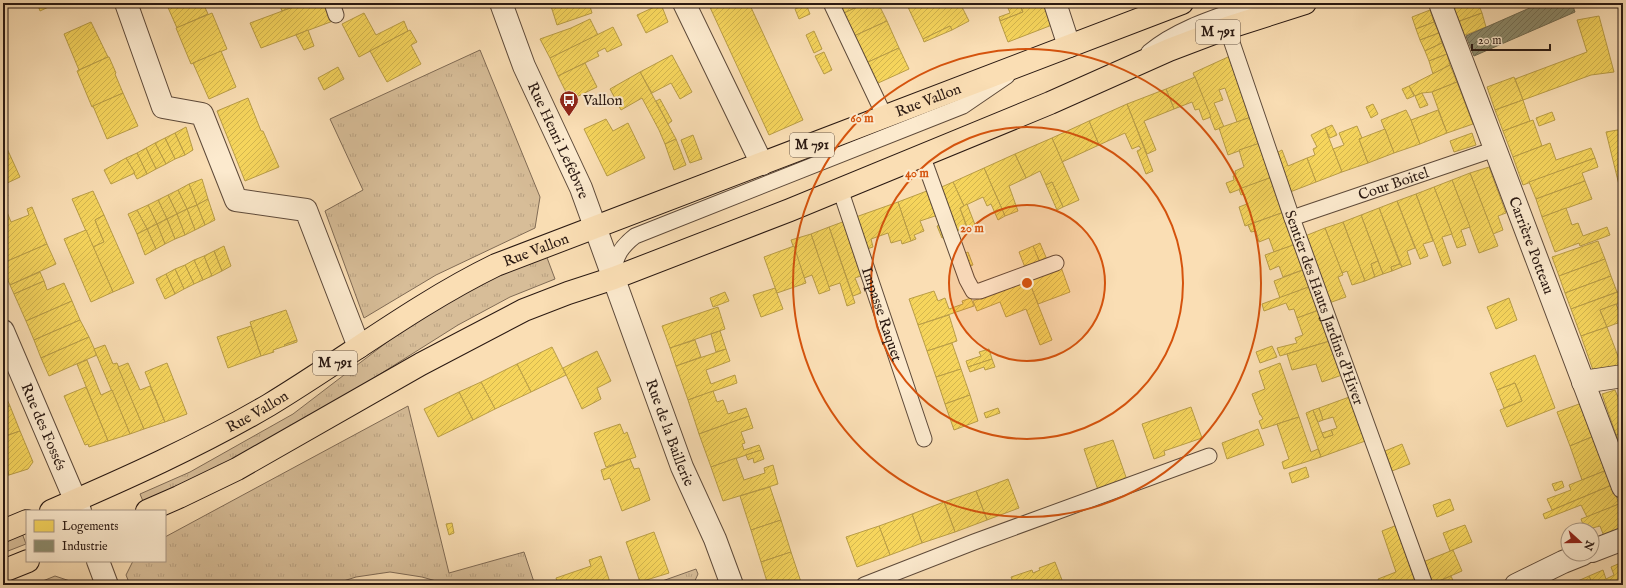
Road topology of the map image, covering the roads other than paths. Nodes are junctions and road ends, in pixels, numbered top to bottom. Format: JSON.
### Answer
{"nodes":[{"id":1,"x":126,"y":3,"type":"edge"},
{"id":2,"x":501,"y":3,"type":"edge"},
{"id":3,"x":684,"y":3,"type":"edge"},
{"id":4,"x":831,"y":3,"type":"edge"},
{"id":5,"x":1055,"y":3,"type":"edge"},
{"id":6,"x":1182,"y":3,"type":"edge"},
{"id":7,"x":1256,"y":3,"type":"edge"},
{"id":8,"x":1305,"y":3,"type":"edge"},
{"id":9,"x":1440,"y":3,"type":"edge"},
{"id":10,"x":1227,"y":28,"type":"junction"},
{"id":11,"x":1069,"y":46,"type":"junction"},
{"id":12,"x":1028,"y":62,"type":"junction"},
{"id":13,"x":1133,"y":65,"type":"junction"},
{"id":14,"x":885,"y":117,"type":"junction"},
{"id":15,"x":1495,"y":149,"type":"junction"},
{"id":16,"x":922,"y":155,"type":"junction"},
{"id":17,"x":762,"y":164,"type":"junction"},
{"id":18,"x":840,"y":189,"type":"junction"},
{"id":19,"x":1292,"y":218,"type":"junction"},
{"id":20,"x":596,"y":228,"type":"junction"},
{"id":21,"x":1056,"y":263,"type":"dead end"},
{"id":22,"x":614,"y":278,"type":"junction"},
{"id":23,"x":3,"y":331,"type":"edge"},
{"id":24,"x":359,"y":347,"type":"junction"},
{"id":25,"x":1623,"y":376,"type":"edge"},
{"id":26,"x":1583,"y":382,"type":"junction"},
{"id":27,"x":924,"y":438,"type":"dead end"},
{"id":28,"x":1209,"y":456,"type":"dead end"},
{"id":29,"x":1623,"y":487,"type":"edge"},
{"id":30,"x":78,"y":506,"type":"edge"},
{"id":31,"x":56,"y":510,"type":"edge"},
{"id":32,"x":149,"y":510,"type":"edge"},
{"id":33,"x":1623,"y":539,"type":"edge"},
{"id":34,"x":1600,"y":547,"type":"edge"},
{"id":35,"x":26,"y":562,"type":"edge"},
{"id":36,"x":98,"y":562,"type":"edge"},
{"id":37,"x":1563,"y":562,"type":"edge"},
{"id":38,"x":3,"y":571,"type":"edge"},
{"id":39,"x":107,"y":585,"type":"edge"},
{"id":40,"x":732,"y":585,"type":"edge"},
{"id":41,"x":864,"y":585,"type":"edge"},
{"id":42,"x":1425,"y":585,"type":"edge"},
{"id":43,"x":1516,"y":585,"type":"edge"}],
"edges":[{"from":1,"to":24,"type":"street"},
{"from":2,"to":20,"type":"street","name":"Rue Henri Lefebvre"},
{"from":3,"to":17,"type":"street"},
{"from":4,"to":14,"type":"lane"},
{"from":5,"to":11,"type":"street"},
{"from":6,"to":11,"type":"main road","name":"Rue Vallon","number":"M 791"},
{"from":7,"to":13,"type":"lane"},
{"from":8,"to":10,"type":"main road","number":"M 791"},
{"from":9,"to":15,"type":"street","name":"Carrière Potteau"},
{"from":10,"to":13,"type":"main road","number":"M 791"},
{"from":10,"to":19,"type":"lane","name":"Sentier des Hauts Jardins d'Hiver"},
{"from":11,"to":12,"type":"main road","name":"Rue Vallon","number":"M 791"},
{"from":12,"to":14,"type":"main road","name":"Rue Vallon","number":"M 791"},
{"from":12,"to":22,"type":"lane","name":"Rue Vallon"},
{"from":13,"to":16,"type":"main road","number":"M 791"},
{"from":14,"to":17,"type":"main road","name":"Rue Vallon","number":"M 791"},
{"from":15,"to":19,"type":"lane","name":"Cour Boitel"},
{"from":15,"to":26,"type":"street","name":"Carrière Potteau"},
{"from":16,"to":18,"type":"main road","number":"M 791"},
{"from":16,"to":21,"type":"lane"},
{"from":17,"to":20,"type":"main road","name":"Rue Vallon","number":"M 791"},
{"from":18,"to":22,"type":"main road","number":"M 791"},
{"from":18,"to":27,"type":"lane","name":"Impasse Raquet"},
{"from":19,"to":42,"type":"lane","name":"Sentier des Hauts Jardins d'Hiver"},
{"from":20,"to":22,"type":"street","name":"Rue Henri Lefebvre"},
{"from":20,"to":24,"type":"main road","name":"Rue Vallon","number":"M 791"},
{"from":22,"to":32,"type":"main road","number":"M 791"},
{"from":22,"to":40,"type":"street","name":"Rue de la Baillerie"},
{"from":23,"to":30,"type":"street","name":"Rue des Fossés"},
{"from":24,"to":30,"type":"main road","name":"Rue Vallon","number":"M 791"},
{"from":25,"to":26,"type":"street"},
{"from":26,"to":29,"type":"street","name":"Carrière Potteau"},
{"from":28,"to":41,"type":"lane"},
{"from":30,"to":31,"type":"main road","number":"M 791"},
{"from":33,"to":34,"type":"street"},
{"from":35,"to":38,"type":"main road"},
{"from":36,"to":39,"type":"street"},
{"from":37,"to":43,"type":"street"}]}
